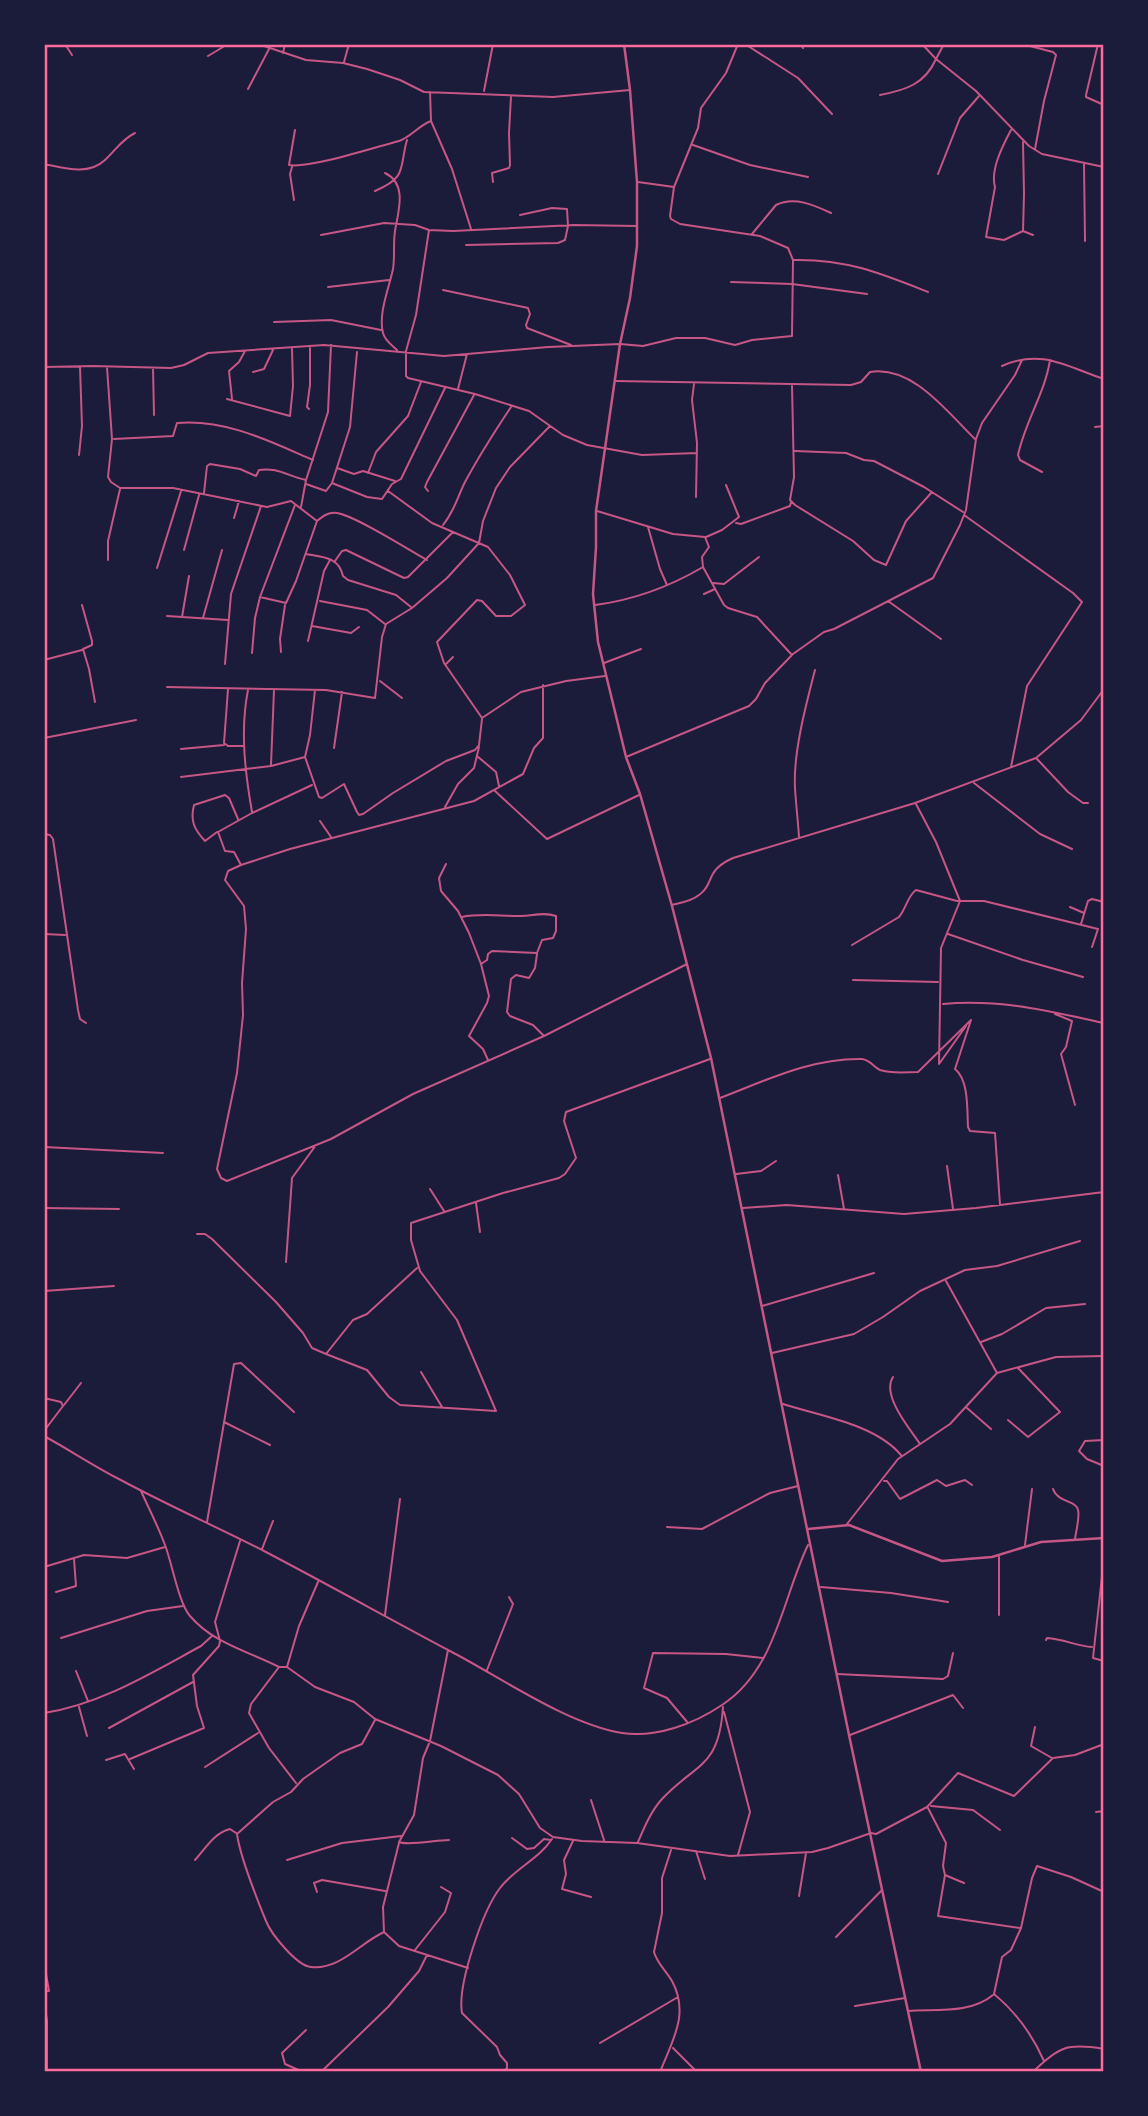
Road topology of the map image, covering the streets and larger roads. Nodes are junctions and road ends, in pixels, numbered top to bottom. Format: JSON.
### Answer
{"nodes":[{"id":1,"x":65,"y":44,"type":"edge"},
{"id":2,"x":228,"y":44,"type":"edge"},
{"id":3,"x":258,"y":44,"type":"edge"},
{"id":4,"x":285,"y":44,"type":"edge"},
{"id":5,"x":349,"y":44,"type":"edge"},
{"id":6,"x":493,"y":44,"type":"edge"},
{"id":7,"x":624,"y":44,"type":"edge"},
{"id":8,"x":738,"y":44,"type":"edge"},
{"id":9,"x":745,"y":44,"type":"edge"},
{"id":10,"x":801,"y":44,"type":"edge"},
{"id":11,"x":922,"y":44,"type":"edge"},
{"id":12,"x":944,"y":44,"type":"edge"},
{"id":13,"x":1022,"y":44,"type":"edge"},
{"id":14,"x":1098,"y":44,"type":"edge"},
{"id":15,"x":270,"y":48,"type":"junction"},
{"id":16,"x":803,"y":48,"type":"dead end"},
{"id":17,"x":1104,"y":50,"type":"edge"},
{"id":18,"x":1098,"y":51,"type":"junction"},
{"id":19,"x":283,"y":53,"type":"junction"},
{"id":20,"x":72,"y":55,"type":"dead end"},
{"id":21,"x":208,"y":56,"type":"dead end"},
{"id":22,"x":936,"y":59,"type":"junction"},
{"id":23,"x":343,"y":63,"type":"junction"},
{"id":24,"x":248,"y":89,"type":"dead end"},
{"id":25,"x":630,"y":90,"type":"junction"},
{"id":26,"x":430,"y":92,"type":"junction"},
{"id":27,"x":484,"y":93,"type":"junction"},
{"id":28,"x":511,"y":95,"type":"junction"},
{"id":29,"x":880,"y":95,"type":"dead end"},
{"id":30,"x":979,"y":95,"type":"junction"},
{"id":31,"x":1104,"y":105,"type":"edge"},
{"id":32,"x":832,"y":114,"type":"dead end"},
{"id":33,"x":430,"y":121,"type":"junction"},
{"id":34,"x":1011,"y":129,"type":"junction"},
{"id":35,"x":295,"y":130,"type":"dead end"},
{"id":36,"x":135,"y":133,"type":"dead end"},
{"id":37,"x":406,"y":138,"type":"junction"},
{"id":38,"x":1023,"y":141,"type":"junction"},
{"id":39,"x":692,"y":144,"type":"junction"},
{"id":40,"x":1035,"y":150,"type":"junction"},
{"id":41,"x":1084,"y":163,"type":"junction"},
{"id":42,"x":44,"y":164,"type":"edge"},
{"id":43,"x":292,"y":167,"type":"junction"},
{"id":44,"x":1104,"y":167,"type":"edge"},
{"id":45,"x":385,"y":173,"type":"dead end"},
{"id":46,"x":938,"y":174,"type":"dead end"},
{"id":47,"x":808,"y":177,"type":"dead end"},
{"id":48,"x":395,"y":178,"type":"junction"},
{"id":49,"x":493,"y":182,"type":"dead end"},
{"id":50,"x":637,"y":182,"type":"junction"},
{"id":51,"x":674,"y":187,"type":"junction"},
{"id":52,"x":375,"y":191,"type":"dead end"},
{"id":53,"x":294,"y":200,"type":"dead end"},
{"id":54,"x":831,"y":213,"type":"dead end"},
{"id":55,"x":520,"y":215,"type":"dead end"},
{"id":56,"x":397,"y":223,"type":"junction"},
{"id":57,"x":568,"y":226,"type":"junction"},
{"id":58,"x":638,"y":226,"type":"junction"},
{"id":59,"x":429,"y":230,"type":"junction"},
{"id":60,"x":471,"y":230,"type":"junction"},
{"id":61,"x":1023,"y":231,"type":"junction"},
{"id":62,"x":321,"y":234,"type":"dead end"},
{"id":63,"x":751,"y":234,"type":"junction"},
{"id":64,"x":1033,"y":235,"type":"dead end"},
{"id":65,"x":1085,"y":241,"type":"dead end"},
{"id":66,"x":466,"y":245,"type":"dead end"},
{"id":67,"x":793,"y":260,"type":"junction"},
{"id":68,"x":390,"y":279,"type":"junction"},
{"id":69,"x":731,"y":282,"type":"dead end"},
{"id":70,"x":792,"y":284,"type":"junction"},
{"id":71,"x":328,"y":287,"type":"dead end"},
{"id":72,"x":443,"y":290,"type":"dead end"},
{"id":73,"x":928,"y":292,"type":"dead end"},
{"id":74,"x":867,"y":294,"type":"dead end"},
{"id":75,"x":274,"y":322,"type":"dead end"},
{"id":76,"x":382,"y":331,"type":"junction"},
{"id":77,"x":555,"y":339,"type":"junction"},
{"id":78,"x":620,"y":344,"type":"junction"},
{"id":79,"x":331,"y":345,"type":"junction"},
{"id":80,"x":572,"y":346,"type":"junction"},
{"id":81,"x":310,"y":347,"type":"junction"},
{"id":82,"x":551,"y":347,"type":"junction"},
{"id":83,"x":273,"y":348,"type":"junction"},
{"id":84,"x":292,"y":348,"type":"junction"},
{"id":85,"x":245,"y":350,"type":"junction"},
{"id":86,"x":357,"y":350,"type":"junction"},
{"id":87,"x":398,"y":350,"type":"junction"},
{"id":88,"x":406,"y":351,"type":"junction"},
{"id":89,"x":467,"y":354,"type":"junction"},
{"id":90,"x":1022,"y":359,"type":"junction"},
{"id":91,"x":1050,"y":360,"type":"junction"},
{"id":92,"x":80,"y":366,"type":"junction"},
{"id":93,"x":107,"y":366,"type":"junction"},
{"id":94,"x":1002,"y":366,"type":"dead end"},
{"id":95,"x":44,"y":367,"type":"edge"},
{"id":96,"x":153,"y":367,"type":"junction"},
{"id":97,"x":253,"y":372,"type":"dead end"},
{"id":98,"x":1104,"y":379,"type":"edge"},
{"id":99,"x":614,"y":381,"type":"junction"},
{"id":100,"x":421,"y":382,"type":"junction"},
{"id":101,"x":690,"y":382,"type":"junction"},
{"id":102,"x":792,"y":385,"type":"junction"},
{"id":103,"x":445,"y":387,"type":"junction"},
{"id":104,"x":458,"y":390,"type":"junction"},
{"id":105,"x":474,"y":394,"type":"junction"},
{"id":106,"x":227,"y":399,"type":"dead end"},
{"id":107,"x":232,"y":401,"type":"junction"},
{"id":108,"x":512,"y":406,"type":"junction"},
{"id":109,"x":309,"y":409,"type":"dead end"},
{"id":110,"x":154,"y":415,"type":"dead end"},
{"id":111,"x":550,"y":426,"type":"junction"},
{"id":112,"x":1104,"y":426,"type":"edge"},
{"id":113,"x":1096,"y":427,"type":"dead end"},
{"id":114,"x":113,"y":439,"type":"junction"},
{"id":115,"x":975,"y":439,"type":"junction"},
{"id":116,"x":606,"y":447,"type":"junction"},
{"id":117,"x":794,"y":451,"type":"junction"},
{"id":118,"x":697,"y":453,"type":"junction"},
{"id":119,"x":79,"y":455,"type":"dead end"},
{"id":120,"x":313,"y":460,"type":"junction"},
{"id":121,"x":337,"y":468,"type":"junction"},
{"id":122,"x":1042,"y":472,"type":"dead end"},
{"id":123,"x":369,"y":473,"type":"junction"},
{"id":124,"x":306,"y":480,"type":"junction"},
{"id":125,"x":396,"y":481,"type":"junction"},
{"id":126,"x":306,"y":484,"type":"junction"},
{"id":127,"x":332,"y":484,"type":"junction"},
{"id":128,"x":726,"y":485,"type":"dead end"},
{"id":129,"x":120,"y":488,"type":"junction"},
{"id":130,"x":181,"y":490,"type":"junction"},
{"id":131,"x":388,"y":491,"type":"junction"},
{"id":132,"x":428,"y":491,"type":"dead end"},
{"id":133,"x":932,"y":492,"type":"junction"},
{"id":134,"x":200,"y":494,"type":"junction"},
{"id":135,"x":204,"y":494,"type":"junction"},
{"id":136,"x":696,"y":497,"type":"dead end"},
{"id":137,"x":240,"y":500,"type":"junction"},
{"id":138,"x":791,"y":502,"type":"junction"},
{"id":139,"x":296,"y":504,"type":"junction"},
{"id":140,"x":261,"y":505,"type":"junction"},
{"id":141,"x":300,"y":508,"type":"junction"},
{"id":142,"x":596,"y":511,"type":"junction"},
{"id":143,"x":964,"y":514,"type":"junction"},
{"id":144,"x":234,"y":518,"type":"dead end"},
{"id":145,"x":317,"y":521,"type":"junction"},
{"id":146,"x":735,"y":523,"type":"junction"},
{"id":147,"x":648,"y":526,"type":"junction"},
{"id":148,"x":442,"y":527,"type":"junction"},
{"id":149,"x":453,"y":533,"type":"junction"},
{"id":150,"x":705,"y":537,"type":"junction"},
{"id":151,"x":479,"y":543,"type":"junction"},
{"id":152,"x":184,"y":550,"type":"dead end"},
{"id":153,"x":222,"y":550,"type":"dead end"},
{"id":154,"x":305,"y":554,"type":"junction"},
{"id":155,"x":759,"y":557,"type":"dead end"},
{"id":156,"x":330,"y":559,"type":"junction"},
{"id":157,"x":108,"y":560,"type":"dead end"},
{"id":158,"x":427,"y":560,"type":"junction"},
{"id":159,"x":335,"y":561,"type":"junction"},
{"id":160,"x":703,"y":567,"type":"junction"},
{"id":161,"x":157,"y":568,"type":"dead end"},
{"id":162,"x":189,"y":576,"type":"dead end"},
{"id":163,"x":713,"y":583,"type":"junction"},
{"id":164,"x":667,"y":585,"type":"junction"},
{"id":165,"x":715,"y":589,"type":"junction"},
{"id":166,"x":704,"y":594,"type":"dead end"},
{"id":167,"x":260,"y":597,"type":"junction"},
{"id":168,"x":318,"y":600,"type":"junction"},
{"id":169,"x":888,"y":601,"type":"junction"},
{"id":170,"x":286,"y":603,"type":"junction"},
{"id":171,"x":594,"y":605,"type":"junction"},
{"id":172,"x":82,"y":606,"type":"dead end"},
{"id":173,"x":412,"y":608,"type":"junction"},
{"id":174,"x":167,"y":616,"type":"dead end"},
{"id":175,"x":182,"y":618,"type":"junction"},
{"id":176,"x":203,"y":618,"type":"junction"},
{"id":177,"x":229,"y":621,"type":"junction"},
{"id":178,"x":386,"y":624,"type":"junction"},
{"id":179,"x":311,"y":626,"type":"junction"},
{"id":180,"x":359,"y":626,"type":"dead end"},
{"id":181,"x":941,"y":639,"type":"dead end"},
{"id":182,"x":308,"y":641,"type":"dead end"},
{"id":183,"x":83,"y":649,"type":"junction"},
{"id":184,"x":641,"y":649,"type":"dead end"},
{"id":185,"x":281,"y":652,"type":"dead end"},
{"id":186,"x":252,"y":653,"type":"dead end"},
{"id":187,"x":792,"y":655,"type":"junction"},
{"id":188,"x":453,"y":657,"type":"dead end"},
{"id":189,"x":44,"y":660,"type":"edge"},
{"id":190,"x":604,"y":663,"type":"junction"},
{"id":191,"x":225,"y":664,"type":"dead end"},
{"id":192,"x":446,"y":665,"type":"junction"},
{"id":193,"x":815,"y":670,"type":"dead end"},
{"id":194,"x":606,"y":675,"type":"junction"},
{"id":195,"x":379,"y":680,"type":"junction"},
{"id":196,"x":543,"y":685,"type":"junction"},
{"id":197,"x":167,"y":688,"type":"dead end"},
{"id":198,"x":228,"y":688,"type":"junction"},
{"id":199,"x":249,"y":688,"type":"junction"},
{"id":200,"x":274,"y":688,"type":"junction"},
{"id":201,"x":1104,"y":689,"type":"edge"},
{"id":202,"x":315,"y":690,"type":"junction"},
{"id":203,"x":342,"y":691,"type":"junction"},
{"id":204,"x":402,"y":698,"type":"dead end"},
{"id":205,"x":95,"y":702,"type":"dead end"},
{"id":206,"x":482,"y":718,"type":"junction"},
{"id":207,"x":136,"y":720,"type":"dead end"},
{"id":208,"x":44,"y":738,"type":"edge"},
{"id":209,"x":225,"y":745,"type":"junction"},
{"id":210,"x":479,"y":745,"type":"junction"},
{"id":211,"x":245,"y":746,"type":"junction"},
{"id":212,"x":334,"y":748,"type":"dead end"},
{"id":213,"x":181,"y":749,"type":"dead end"},
{"id":214,"x":476,"y":755,"type":"junction"},
{"id":215,"x":305,"y":757,"type":"junction"},
{"id":216,"x":626,"y":757,"type":"junction"},
{"id":217,"x":1036,"y":758,"type":"junction"},
{"id":218,"x":271,"y":766,"type":"junction"},
{"id":219,"x":1011,"y":768,"type":"junction"},
{"id":220,"x":245,"y":770,"type":"junction"},
{"id":221,"x":180,"y":777,"type":"dead end"},
{"id":222,"x":973,"y":783,"type":"junction"},
{"id":223,"x":313,"y":785,"type":"junction"},
{"id":224,"x":499,"y":786,"type":"junction"},
{"id":225,"x":494,"y":790,"type":"junction"},
{"id":226,"x":640,"y":794,"type":"junction"},
{"id":227,"x":915,"y":803,"type":"junction"},
{"id":228,"x":1088,"y":803,"type":"dead end"},
{"id":229,"x":444,"y":808,"type":"junction"},
{"id":230,"x":252,"y":813,"type":"junction"},
{"id":231,"x":239,"y":820,"type":"junction"},
{"id":232,"x":320,"y":821,"type":"dead end"},
{"id":233,"x":218,"y":832,"type":"junction"},
{"id":234,"x":44,"y":834,"type":"edge"},
{"id":235,"x":331,"y":838,"type":"junction"},
{"id":236,"x":799,"y":838,"type":"junction"},
{"id":237,"x":1072,"y":849,"type":"dead end"},
{"id":238,"x":241,"y":864,"type":"junction"},
{"id":239,"x":446,"y":864,"type":"dead end"},
{"id":240,"x":960,"y":901,"type":"junction"},
{"id":241,"x":1104,"y":902,"type":"edge"},
{"id":242,"x":672,"y":905,"type":"junction"},
{"id":243,"x":1070,"y":907,"type":"dead end"},
{"id":244,"x":1084,"y":913,"type":"junction"},
{"id":245,"x":461,"y":917,"type":"junction"},
{"id":246,"x":1080,"y":925,"type":"junction"},
{"id":247,"x":44,"y":934,"type":"edge"},
{"id":248,"x":947,"y":934,"type":"junction"},
{"id":249,"x":66,"y":935,"type":"junction"},
{"id":250,"x":852,"y":944,"type":"dead end"},
{"id":251,"x":1092,"y":947,"type":"dead end"},
{"id":252,"x":537,"y":953,"type":"junction"},
{"id":253,"x":481,"y":964,"type":"junction"},
{"id":254,"x":687,"y":964,"type":"junction"},
{"id":255,"x":1083,"y":977,"type":"dead end"},
{"id":256,"x":853,"y":980,"type":"dead end"},
{"id":257,"x":940,"y":982,"type":"junction"},
{"id":258,"x":941,"y":1004,"type":"junction"},
{"id":259,"x":1048,"y":1011,"type":"junction"},
{"id":260,"x":971,"y":1020,"type":"junction"},
{"id":261,"x":86,"y":1023,"type":"dead end"},
{"id":262,"x":1104,"y":1023,"type":"edge"},
{"id":263,"x":544,"y":1036,"type":"junction"},
{"id":264,"x":710,"y":1058,"type":"junction"},
{"id":265,"x":488,"y":1060,"type":"junction"},
{"id":266,"x":719,"y":1098,"type":"junction"},
{"id":267,"x":1075,"y":1105,"type":"dead end"},
{"id":268,"x":317,"y":1144,"type":"junction"},
{"id":269,"x":44,"y":1147,"type":"edge"},
{"id":270,"x":163,"y":1153,"type":"dead end"},
{"id":271,"x":776,"y":1161,"type":"dead end"},
{"id":272,"x":947,"y":1166,"type":"dead end"},
{"id":273,"x":735,"y":1174,"type":"junction"},
{"id":274,"x":838,"y":1175,"type":"dead end"},
{"id":275,"x":430,"y":1188,"type":"dead end"},
{"id":276,"x":1104,"y":1192,"type":"edge"},
{"id":277,"x":476,"y":1202,"type":"junction"},
{"id":278,"x":1000,"y":1205,"type":"junction"},
{"id":279,"x":741,"y":1208,"type":"junction"},
{"id":280,"x":44,"y":1209,"type":"edge"},
{"id":281,"x":119,"y":1209,"type":"dead end"},
{"id":282,"x":844,"y":1210,"type":"junction"},
{"id":283,"x":953,"y":1210,"type":"junction"},
{"id":284,"x":445,"y":1212,"type":"junction"},
{"id":285,"x":480,"y":1232,"type":"dead end"},
{"id":286,"x":197,"y":1234,"type":"dead end"},
{"id":287,"x":1080,"y":1241,"type":"dead end"},
{"id":288,"x":286,"y":1262,"type":"dead end"},
{"id":289,"x":418,"y":1267,"type":"junction"},
{"id":290,"x":874,"y":1273,"type":"dead end"},
{"id":291,"x":945,"y":1280,"type":"junction"},
{"id":292,"x":114,"y":1286,"type":"dead end"},
{"id":293,"x":44,"y":1291,"type":"edge"},
{"id":294,"x":1085,"y":1304,"type":"dead end"},
{"id":295,"x":761,"y":1306,"type":"junction"},
{"id":296,"x":982,"y":1342,"type":"junction"},
{"id":297,"x":771,"y":1353,"type":"junction"},
{"id":298,"x":326,"y":1354,"type":"junction"},
{"id":299,"x":1104,"y":1356,"type":"edge"},
{"id":300,"x":1018,"y":1367,"type":"junction"},
{"id":301,"x":421,"y":1372,"type":"dead end"},
{"id":302,"x":998,"y":1373,"type":"junction"},
{"id":303,"x":893,"y":1377,"type":"dead end"},
{"id":304,"x":81,"y":1383,"type":"dead end"},
{"id":305,"x":44,"y":1398,"type":"edge"},
{"id":306,"x":783,"y":1404,"type":"junction"},
{"id":307,"x":63,"y":1406,"type":"junction"},
{"id":308,"x":966,"y":1407,"type":"junction"},
{"id":309,"x":443,"y":1408,"type":"junction"},
{"id":310,"x":294,"y":1412,"type":"dead end"},
{"id":311,"x":1008,"y":1420,"type":"dead end"},
{"id":312,"x":223,"y":1422,"type":"junction"},
{"id":313,"x":991,"y":1429,"type":"dead end"},
{"id":314,"x":44,"y":1431,"type":"edge"},
{"id":315,"x":44,"y":1436,"type":"edge"},
{"id":316,"x":1104,"y":1440,"type":"edge"},
{"id":317,"x":270,"y":1445,"type":"dead end"},
{"id":318,"x":921,"y":1445,"type":"junction"},
{"id":319,"x":902,"y":1456,"type":"junction"},
{"id":320,"x":1104,"y":1466,"type":"edge"},
{"id":321,"x":883,"y":1481,"type":"junction"},
{"id":322,"x":972,"y":1485,"type":"dead end"},
{"id":323,"x":799,"y":1486,"type":"junction"},
{"id":324,"x":1032,"y":1489,"type":"dead end"},
{"id":325,"x":1053,"y":1489,"type":"dead end"},
{"id":326,"x":141,"y":1491,"type":"junction"},
{"id":327,"x":400,"y":1499,"type":"dead end"},
{"id":328,"x":273,"y":1521,"type":"dead end"},
{"id":329,"x":207,"y":1523,"type":"junction"},
{"id":330,"x":846,"y":1525,"type":"junction"},
{"id":331,"x":667,"y":1527,"type":"dead end"},
{"id":332,"x":808,"y":1529,"type":"junction"},
{"id":333,"x":1104,"y":1538,"type":"edge"},
{"id":334,"x":241,"y":1540,"type":"junction"},
{"id":335,"x":1074,"y":1540,"type":"junction"},
{"id":336,"x":810,"y":1541,"type":"junction"},
{"id":337,"x":1025,"y":1546,"type":"junction"},
{"id":338,"x":166,"y":1547,"type":"junction"},
{"id":339,"x":261,"y":1550,"type":"junction"},
{"id":340,"x":999,"y":1556,"type":"junction"},
{"id":341,"x":74,"y":1558,"type":"junction"},
{"id":342,"x":1104,"y":1559,"type":"edge"},
{"id":343,"x":44,"y":1567,"type":"edge"},
{"id":344,"x":319,"y":1581,"type":"junction"},
{"id":345,"x":820,"y":1587,"type":"junction"},
{"id":346,"x":56,"y":1592,"type":"dead end"},
{"id":347,"x":509,"y":1597,"type":"dead end"},
{"id":348,"x":948,"y":1602,"type":"dead end"},
{"id":349,"x":184,"y":1606,"type":"junction"},
{"id":350,"x":999,"y":1615,"type":"dead end"},
{"id":351,"x":385,"y":1616,"type":"junction"},
{"id":352,"x":212,"y":1635,"type":"junction"},
{"id":353,"x":61,"y":1638,"type":"dead end"},
{"id":354,"x":1046,"y":1640,"type":"dead end"},
{"id":355,"x":220,"y":1641,"type":"junction"},
{"id":356,"x":1094,"y":1646,"type":"junction"},
{"id":357,"x":448,"y":1650,"type":"junction"},
{"id":358,"x":953,"y":1653,"type":"dead end"},
{"id":359,"x":764,"y":1658,"type":"junction"},
{"id":360,"x":1104,"y":1661,"type":"edge"},
{"id":361,"x":279,"y":1667,"type":"junction"},
{"id":362,"x":287,"y":1667,"type":"junction"},
{"id":363,"x":76,"y":1671,"type":"dead end"},
{"id":364,"x":487,"y":1671,"type":"junction"},
{"id":365,"x":837,"y":1674,"type":"junction"},
{"id":366,"x":194,"y":1681,"type":"junction"},
{"id":367,"x":89,"y":1702,"type":"junction"},
{"id":368,"x":723,"y":1705,"type":"junction"},
{"id":369,"x":78,"y":1706,"type":"junction"},
{"id":370,"x":963,"y":1709,"type":"dead end"},
{"id":371,"x":723,"y":1710,"type":"junction"},
{"id":372,"x":44,"y":1713,"type":"edge"},
{"id":373,"x":375,"y":1719,"type":"junction"},
{"id":374,"x":688,"y":1723,"type":"junction"},
{"id":375,"x":1035,"y":1727,"type":"dead end"},
{"id":376,"x":109,"y":1728,"type":"dead end"},
{"id":377,"x":259,"y":1732,"type":"junction"},
{"id":378,"x":849,"y":1735,"type":"junction"},
{"id":379,"x":87,"y":1736,"type":"dead end"},
{"id":380,"x":430,"y":1741,"type":"junction"},
{"id":381,"x":1104,"y":1744,"type":"edge"},
{"id":382,"x":1053,"y":1758,"type":"junction"},
{"id":383,"x":130,"y":1759,"type":"junction"},
{"id":384,"x":106,"y":1760,"type":"dead end"},
{"id":385,"x":205,"y":1767,"type":"dead end"},
{"id":386,"x":134,"y":1769,"type":"dead end"},
{"id":387,"x":297,"y":1783,"type":"junction"},
{"id":388,"x":592,"y":1800,"type":"dead end"},
{"id":389,"x":928,"y":1806,"type":"junction"},
{"id":390,"x":1104,"y":1811,"type":"edge"},
{"id":391,"x":1096,"y":1812,"type":"dead end"},
{"id":392,"x":1000,"y":1830,"type":"dead end"},
{"id":393,"x":871,"y":1832,"type":"junction"},
{"id":394,"x":237,"y":1834,"type":"junction"},
{"id":395,"x":402,"y":1836,"type":"junction"},
{"id":396,"x":512,"y":1838,"type":"dead end"},
{"id":397,"x":552,"y":1839,"type":"junction"},
{"id":398,"x":449,"y":1840,"type":"dead end"},
{"id":399,"x":574,"y":1840,"type":"junction"},
{"id":400,"x":604,"y":1840,"type":"junction"},
{"id":401,"x":399,"y":1842,"type":"junction"},
{"id":402,"x":637,"y":1843,"type":"junction"},
{"id":403,"x":671,"y":1850,"type":"junction"},
{"id":404,"x":695,"y":1850,"type":"junction"},
{"id":405,"x":806,"y":1852,"type":"junction"},
{"id":406,"x":737,"y":1856,"type":"junction"},
{"id":407,"x":195,"y":1860,"type":"dead end"},
{"id":408,"x":288,"y":1860,"type":"dead end"},
{"id":409,"x":945,"y":1875,"type":"junction"},
{"id":410,"x":705,"y":1879,"type":"dead end"},
{"id":411,"x":964,"y":1883,"type":"dead end"},
{"id":412,"x":441,"y":1887,"type":"dead end"},
{"id":413,"x":883,"y":1890,"type":"junction"},
{"id":414,"x":317,"y":1892,"type":"dead end"},
{"id":415,"x":386,"y":1892,"type":"junction"},
{"id":416,"x":1104,"y":1892,"type":"edge"},
{"id":417,"x":799,"y":1896,"type":"dead end"},
{"id":418,"x":592,"y":1897,"type":"dead end"},
{"id":419,"x":1021,"y":1928,"type":"junction"},
{"id":420,"x":384,"y":1932,"type":"junction"},
{"id":421,"x":836,"y":1937,"type":"dead end"},
{"id":422,"x":415,"y":1951,"type":"junction"},
{"id":423,"x":427,"y":1954,"type":"junction"},
{"id":424,"x":44,"y":1963,"type":"edge"},
{"id":425,"x":468,"y":1968,"type":"junction"},
{"id":426,"x":44,"y":1991,"type":"edge"},
{"id":427,"x":994,"y":1994,"type":"junction"},
{"id":428,"x":678,"y":1997,"type":"junction"},
{"id":429,"x":906,"y":1998,"type":"junction"},
{"id":430,"x":44,"y":2001,"type":"edge"},
{"id":431,"x":855,"y":2006,"type":"dead end"},
{"id":432,"x":907,"y":2011,"type":"junction"},
{"id":433,"x":46,"y":2022,"type":"edge"},
{"id":434,"x":306,"y":2030,"type":"dead end"},
{"id":435,"x":600,"y":2043,"type":"dead end"},
{"id":436,"x":672,"y":2047,"type":"junction"},
{"id":437,"x":1104,"y":2049,"type":"edge"},
{"id":438,"x":1044,"y":2061,"type":"junction"},
{"id":439,"x":47,"y":2072,"type":"edge"},
{"id":440,"x":303,"y":2072,"type":"edge"},
{"id":441,"x":321,"y":2072,"type":"edge"},
{"id":442,"x":503,"y":2072,"type":"edge"},
{"id":443,"x":660,"y":2072,"type":"edge"},
{"id":444,"x":697,"y":2072,"type":"edge"},
{"id":445,"x":921,"y":2072,"type":"edge"},
{"id":446,"x":1033,"y":2072,"type":"edge"}],
"edges":[{"from":1,"to":20,"type":"street"},
{"from":2,"to":21,"type":"street"},
{"from":3,"to":15,"type":"street"},
{"from":4,"to":19,"type":"street"},
{"from":5,"to":23,"type":"street"},
{"from":6,"to":27,"type":"street"},
{"from":7,"to":25,"type":"street"},
{"from":8,"to":39,"type":"street"},
{"from":9,"to":32,"type":"street"},
{"from":10,"to":16,"type":"street"},
{"from":11,"to":22,"type":"street"},
{"from":12,"to":22,"type":"street"},
{"from":13,"to":40,"type":"street"},
{"from":14,"to":18,"type":"street"},
{"from":15,"to":19,"type":"street"},
{"from":15,"to":24,"type":"street"},
{"from":17,"to":18,"type":"street"},
{"from":18,"to":31,"type":"street"},
{"from":19,"to":23,"type":"street"},
{"from":22,"to":29,"type":"street"},
{"from":22,"to":30,"type":"street"},
{"from":23,"to":26,"type":"street"},
{"from":25,"to":28,"type":"street"},
{"from":25,"to":50,"type":"street"},
{"from":26,"to":27,"type":"street"},
{"from":26,"to":33,"type":"street"},
{"from":27,"to":28,"type":"street"},
{"from":28,"to":49,"type":"street"},
{"from":30,"to":34,"type":"street"},
{"from":30,"to":46,"type":"street"},
{"from":33,"to":37,"type":"street"},
{"from":33,"to":60,"type":"street"},
{"from":34,"to":38,"type":"street"},
{"from":34,"to":61,"type":"street"},
{"from":35,"to":43,"type":"street"},
{"from":36,"to":42,"type":"street"},
{"from":37,"to":43,"type":"street"},
{"from":37,"to":48,"type":"street"},
{"from":38,"to":40,"type":"street"},
{"from":38,"to":61,"type":"street"},
{"from":39,"to":47,"type":"street"},
{"from":39,"to":51,"type":"street"},
{"from":40,"to":41,"type":"street"},
{"from":41,"to":44,"type":"street"},
{"from":41,"to":65,"type":"street"},
{"from":43,"to":53,"type":"street"},
{"from":45,"to":48,"type":"street"},
{"from":48,"to":52,"type":"street"},
{"from":48,"to":56,"type":"street"},
{"from":50,"to":51,"type":"street"},
{"from":50,"to":58,"type":"street"},
{"from":51,"to":63,"type":"street"},
{"from":54,"to":63,"type":"street"},
{"from":55,"to":57,"type":"street"},
{"from":56,"to":59,"type":"street"},
{"from":56,"to":62,"type":"street"},
{"from":56,"to":68,"type":"street"},
{"from":57,"to":58,"type":"street"},
{"from":57,"to":60,"type":"street"},
{"from":57,"to":66,"type":"street"},
{"from":58,"to":78,"type":"street"},
{"from":59,"to":60,"type":"street"},
{"from":59,"to":88,"type":"street"},
{"from":61,"to":64,"type":"street"},
{"from":63,"to":67,"type":"street"},
{"from":67,"to":70,"type":"street"},
{"from":67,"to":73,"type":"street"},
{"from":68,"to":71,"type":"street"},
{"from":68,"to":76,"type":"street"},
{"from":69,"to":70,"type":"street"},
{"from":70,"to":74,"type":"street"},
{"from":70,"to":78,"type":"street"},
{"from":72,"to":77,"type":"street"},
{"from":75,"to":76,"type":"street"},
{"from":76,"to":87,"type":"street"},
{"from":77,"to":80,"type":"street"},
{"from":77,"to":82,"type":"street"},
{"from":78,"to":80,"type":"street"},
{"from":78,"to":99,"type":"street"},
{"from":79,"to":81,"type":"street"},
{"from":79,"to":86,"type":"street"},
{"from":79,"to":120,"type":"street"},
{"from":80,"to":82,"type":"street"},
{"from":81,"to":84,"type":"street"},
{"from":81,"to":109,"type":"street"},
{"from":82,"to":89,"type":"street"},
{"from":83,"to":84,"type":"street"},
{"from":83,"to":85,"type":"street"},
{"from":83,"to":97,"type":"street"},
{"from":84,"to":107,"type":"street"},
{"from":85,"to":96,"type":"street"},
{"from":85,"to":107,"type":"street"},
{"from":86,"to":87,"type":"street"},
{"from":86,"to":121,"type":"street"},
{"from":87,"to":88,"type":"street"},
{"from":88,"to":89,"type":"street"},
{"from":88,"to":100,"type":"street"},
{"from":89,"to":104,"type":"street"},
{"from":90,"to":91,"type":"street"},
{"from":90,"to":94,"type":"street"},
{"from":90,"to":115,"type":"street"},
{"from":91,"to":98,"type":"street"},
{"from":91,"to":122,"type":"street"},
{"from":92,"to":93,"type":"street"},
{"from":92,"to":95,"type":"street"},
{"from":92,"to":119,"type":"street"},
{"from":93,"to":96,"type":"street"},
{"from":93,"to":114,"type":"street"},
{"from":96,"to":110,"type":"street"},
{"from":99,"to":101,"type":"street"},
{"from":99,"to":116,"type":"street"},
{"from":100,"to":103,"type":"street"},
{"from":100,"to":123,"type":"street"},
{"from":101,"to":102,"type":"street"},
{"from":101,"to":118,"type":"street"},
{"from":102,"to":115,"type":"street"},
{"from":102,"to":117,"type":"street"},
{"from":103,"to":104,"type":"street"},
{"from":103,"to":125,"type":"street"},
{"from":104,"to":105,"type":"street"},
{"from":105,"to":108,"type":"street"},
{"from":105,"to":132,"type":"street"},
{"from":106,"to":107,"type":"street"},
{"from":108,"to":111,"type":"street"},
{"from":108,"to":148,"type":"street"},
{"from":111,"to":116,"type":"street"},
{"from":111,"to":151,"type":"street"},
{"from":112,"to":113,"type":"street"},
{"from":114,"to":120,"type":"street"},
{"from":114,"to":129,"type":"street"},
{"from":115,"to":143,"type":"street"},
{"from":116,"to":118,"type":"street"},
{"from":116,"to":142,"type":"street"},
{"from":117,"to":133,"type":"street"},
{"from":117,"to":138,"type":"street"},
{"from":118,"to":136,"type":"street"},
{"from":120,"to":124,"type":"street"},
{"from":121,"to":123,"type":"street"},
{"from":121,"to":127,"type":"street"},
{"from":123,"to":125,"type":"street"},
{"from":124,"to":126,"type":"street"},
{"from":124,"to":135,"type":"street"},
{"from":125,"to":131,"type":"street"},
{"from":126,"to":127,"type":"street"},
{"from":126,"to":141,"type":"street"},
{"from":127,"to":131,"type":"street"},
{"from":128,"to":146,"type":"street"},
{"from":129,"to":130,"type":"street"},
{"from":129,"to":157,"type":"street"},
{"from":130,"to":134,"type":"street"},
{"from":130,"to":161,"type":"street"},
{"from":131,"to":148,"type":"street"},
{"from":133,"to":138,"type":"street"},
{"from":133,"to":143,"type":"street"},
{"from":134,"to":135,"type":"street"},
{"from":134,"to":152,"type":"street"},
{"from":135,"to":137,"type":"street"},
{"from":137,"to":140,"type":"street"},
{"from":137,"to":144,"type":"street"},
{"from":138,"to":146,"type":"street"},
{"from":139,"to":140,"type":"street"},
{"from":139,"to":141,"type":"street"},
{"from":139,"to":167,"type":"street"},
{"from":140,"to":177,"type":"street"},
{"from":141,"to":145,"type":"street"},
{"from":142,"to":147,"type":"street"},
{"from":142,"to":171,"type":"street"},
{"from":143,"to":169,"type":"street"},
{"from":143,"to":219,"type":"street"},
{"from":145,"to":154,"type":"street"},
{"from":145,"to":158,"type":"street"},
{"from":146,"to":150,"type":"street"},
{"from":147,"to":150,"type":"street"},
{"from":147,"to":164,"type":"street"},
{"from":148,"to":149,"type":"street"},
{"from":149,"to":151,"type":"street"},
{"from":149,"to":158,"type":"street"},
{"from":150,"to":160,"type":"street"},
{"from":151,"to":173,"type":"street"},
{"from":151,"to":192,"type":"street"},
{"from":153,"to":176,"type":"street"},
{"from":154,"to":156,"type":"street"},
{"from":154,"to":170,"type":"street"},
{"from":155,"to":163,"type":"street"},
{"from":156,"to":159,"type":"street"},
{"from":156,"to":168,"type":"street"},
{"from":158,"to":159,"type":"street"},
{"from":159,"to":173,"type":"street"},
{"from":160,"to":163,"type":"street"},
{"from":160,"to":164,"type":"street"},
{"from":162,"to":175,"type":"street"},
{"from":163,"to":165,"type":"street"},
{"from":164,"to":171,"type":"street"},
{"from":165,"to":166,"type":"street"},
{"from":165,"to":187,"type":"street"},
{"from":167,"to":170,"type":"street"},
{"from":167,"to":186,"type":"street"},
{"from":168,"to":178,"type":"street"},
{"from":168,"to":179,"type":"street"},
{"from":169,"to":181,"type":"street"},
{"from":169,"to":187,"type":"street"},
{"from":170,"to":185,"type":"street"},
{"from":171,"to":190,"type":"street"},
{"from":172,"to":183,"type":"street"},
{"from":173,"to":178,"type":"street"},
{"from":174,"to":175,"type":"street"},
{"from":175,"to":176,"type":"street"},
{"from":176,"to":177,"type":"street"},
{"from":177,"to":191,"type":"street"},
{"from":178,"to":195,"type":"street"},
{"from":179,"to":180,"type":"street"},
{"from":179,"to":182,"type":"street"},
{"from":183,"to":189,"type":"street"},
{"from":183,"to":205,"type":"street"},
{"from":184,"to":190,"type":"street"},
{"from":187,"to":216,"type":"street"},
{"from":188,"to":192,"type":"street"},
{"from":190,"to":194,"type":"street"},
{"from":192,"to":206,"type":"street"},
{"from":193,"to":236,"type":"street"},
{"from":194,"to":196,"type":"street"},
{"from":194,"to":216,"type":"street"},
{"from":195,"to":203,"type":"street"},
{"from":195,"to":204,"type":"street"},
{"from":196,"to":206,"type":"street"},
{"from":196,"to":224,"type":"street"},
{"from":197,"to":198,"type":"street"},
{"from":198,"to":199,"type":"street"},
{"from":198,"to":209,"type":"street"},
{"from":199,"to":200,"type":"street"},
{"from":199,"to":211,"type":"street"},
{"from":200,"to":202,"type":"street"},
{"from":200,"to":218,"type":"street"},
{"from":201,"to":217,"type":"street"},
{"from":202,"to":203,"type":"street"},
{"from":202,"to":215,"type":"street"},
{"from":203,"to":212,"type":"street"},
{"from":206,"to":210,"type":"street"},
{"from":207,"to":208,"type":"street"},
{"from":209,"to":211,"type":"street"},
{"from":209,"to":213,"type":"street"},
{"from":210,"to":214,"type":"street"},
{"from":210,"to":223,"type":"street"},
{"from":211,"to":220,"type":"street"},
{"from":214,"to":224,"type":"street"},
{"from":214,"to":229,"type":"street"},
{"from":215,"to":218,"type":"street"},
{"from":215,"to":223,"type":"street"},
{"from":216,"to":226,"type":"street"},
{"from":217,"to":219,"type":"street"},
{"from":217,"to":228,"type":"street"},
{"from":218,"to":220,"type":"street"},
{"from":219,"to":222,"type":"street"},
{"from":220,"to":221,"type":"street"},
{"from":220,"to":230,"type":"street"},
{"from":222,"to":227,"type":"street"},
{"from":222,"to":237,"type":"street"},
{"from":223,"to":230,"type":"street"},
{"from":224,"to":225,"type":"street"},
{"from":225,"to":226,"type":"street"},
{"from":225,"to":229,"type":"street"},
{"from":226,"to":242,"type":"street"},
{"from":227,"to":236,"type":"street"},
{"from":227,"to":240,"type":"street"},
{"from":229,"to":235,"type":"street"},
{"from":230,"to":231,"type":"street"},
{"from":231,"to":233,"type":"street"},
{"from":231,"to":233,"type":"street"},
{"from":232,"to":235,"type":"street"},
{"from":233,"to":238,"type":"street"},
{"from":234,"to":249,"type":"street"},
{"from":235,"to":238,"type":"street"},
{"from":236,"to":242,"type":"street"},
{"from":238,"to":268,"type":"street"},
{"from":239,"to":245,"type":"street"},
{"from":240,"to":246,"type":"street"},
{"from":240,"to":248,"type":"street"},
{"from":240,"to":250,"type":"street"},
{"from":241,"to":244,"type":"street"},
{"from":242,"to":254,"type":"street"},
{"from":243,"to":244,"type":"street"},
{"from":244,"to":246,"type":"street"},
{"from":245,"to":252,"type":"street"},
{"from":245,"to":253,"type":"street"},
{"from":246,"to":251,"type":"street"},
{"from":247,"to":249,"type":"street"},
{"from":248,"to":255,"type":"street"},
{"from":248,"to":257,"type":"street"},
{"from":249,"to":261,"type":"street"},
{"from":252,"to":253,"type":"street"},
{"from":252,"to":263,"type":"street"},
{"from":253,"to":265,"type":"street"},
{"from":254,"to":263,"type":"street"},
{"from":254,"to":264,"type":"street"},
{"from":256,"to":257,"type":"street"},
{"from":257,"to":258,"type":"street"},
{"from":258,"to":259,"type":"street"},
{"from":258,"to":260,"type":"street"},
{"from":259,"to":262,"type":"street"},
{"from":259,"to":267,"type":"street"},
{"from":260,"to":266,"type":"street"},
{"from":260,"to":278,"type":"street"},
{"from":263,"to":265,"type":"street"},
{"from":264,"to":266,"type":"street"},
{"from":264,"to":277,"type":"street"},
{"from":265,"to":268,"type":"street"},
{"from":266,"to":273,"type":"street"},
{"from":268,"to":288,"type":"street"},
{"from":269,"to":270,"type":"street"},
{"from":271,"to":273,"type":"street"},
{"from":272,"to":283,"type":"street"},
{"from":273,"to":279,"type":"street"},
{"from":274,"to":282,"type":"street"},
{"from":275,"to":284,"type":"street"},
{"from":276,"to":278,"type":"street"},
{"from":277,"to":284,"type":"street"},
{"from":277,"to":285,"type":"street"},
{"from":278,"to":283,"type":"street"},
{"from":279,"to":282,"type":"street"},
{"from":279,"to":295,"type":"street"},
{"from":280,"to":281,"type":"street"},
{"from":282,"to":283,"type":"street"},
{"from":284,"to":289,"type":"street"},
{"from":286,"to":298,"type":"street"},
{"from":287,"to":291,"type":"street"},
{"from":289,"to":298,"type":"street"},
{"from":289,"to":309,"type":"street"},
{"from":290,"to":295,"type":"street"},
{"from":291,"to":296,"type":"street"},
{"from":291,"to":297,"type":"street"},
{"from":292,"to":293,"type":"street"},
{"from":294,"to":296,"type":"street"},
{"from":295,"to":297,"type":"street"},
{"from":296,"to":302,"type":"street"},
{"from":297,"to":306,"type":"street"},
{"from":298,"to":309,"type":"street"},
{"from":299,"to":300,"type":"street"},
{"from":300,"to":302,"type":"street"},
{"from":300,"to":311,"type":"street"},
{"from":301,"to":309,"type":"street"},
{"from":302,"to":308,"type":"street"},
{"from":303,"to":318,"type":"street"},
{"from":304,"to":307,"type":"street"},
{"from":305,"to":307,"type":"street"},
{"from":306,"to":319,"type":"street"},
{"from":306,"to":323,"type":"street"},
{"from":307,"to":314,"type":"street"},
{"from":308,"to":313,"type":"street"},
{"from":308,"to":318,"type":"street"},
{"from":310,"to":312,"type":"street"},
{"from":312,"to":317,"type":"street"},
{"from":312,"to":329,"type":"street"},
{"from":315,"to":326,"type":"street"},
{"from":316,"to":320,"type":"street"},
{"from":318,"to":319,"type":"street"},
{"from":319,"to":321,"type":"street"},
{"from":321,"to":322,"type":"street"},
{"from":321,"to":330,"type":"street"},
{"from":323,"to":331,"type":"street"},
{"from":323,"to":332,"type":"street"},
{"from":324,"to":337,"type":"street"},
{"from":325,"to":335,"type":"street"},
{"from":326,"to":329,"type":"street"},
{"from":326,"to":338,"type":"street"},
{"from":327,"to":351,"type":"street"},
{"from":328,"to":339,"type":"street"},
{"from":329,"to":334,"type":"street"},
{"from":330,"to":332,"type":"street"},
{"from":330,"to":340,"type":"street"},
{"from":332,"to":336,"type":"street"},
{"from":333,"to":335,"type":"street"},
{"from":334,"to":339,"type":"street"},
{"from":334,"to":355,"type":"street"},
{"from":335,"to":337,"type":"street"},
{"from":336,"to":345,"type":"street"},
{"from":336,"to":359,"type":"street"},
{"from":337,"to":340,"type":"street"},
{"from":338,"to":341,"type":"street"},
{"from":338,"to":349,"type":"street"},
{"from":339,"to":344,"type":"street"},
{"from":340,"to":350,"type":"street"},
{"from":341,"to":343,"type":"street"},
{"from":341,"to":346,"type":"street"},
{"from":342,"to":356,"type":"street"},
{"from":344,"to":351,"type":"street"},
{"from":344,"to":362,"type":"street"},
{"from":345,"to":348,"type":"street"},
{"from":345,"to":365,"type":"street"},
{"from":347,"to":364,"type":"street"},
{"from":349,"to":352,"type":"street"},
{"from":349,"to":353,"type":"street"},
{"from":351,"to":357,"type":"street"},
{"from":352,"to":355,"type":"street"},
{"from":352,"to":367,"type":"street"},
{"from":354,"to":356,"type":"street"},
{"from":355,"to":361,"type":"street"},
{"from":355,"to":366,"type":"street"},
{"from":356,"to":360,"type":"street"},
{"from":357,"to":364,"type":"street"},
{"from":357,"to":380,"type":"street"},
{"from":358,"to":365,"type":"street"},
{"from":359,"to":368,"type":"street"},
{"from":359,"to":374,"type":"street"},
{"from":361,"to":362,"type":"street"},
{"from":361,"to":377,"type":"street"},
{"from":362,"to":373,"type":"street"},
{"from":363,"to":367,"type":"street"},
{"from":364,"to":374,"type":"street"},
{"from":365,"to":378,"type":"street"},
{"from":366,"to":376,"type":"street"},
{"from":366,"to":383,"type":"street"},
{"from":367,"to":369,"type":"street"},
{"from":368,"to":371,"type":"street"},
{"from":368,"to":374,"type":"street"},
{"from":369,"to":372,"type":"street"},
{"from":369,"to":379,"type":"street"},
{"from":370,"to":378,"type":"street"},
{"from":371,"to":402,"type":"street"},
{"from":371,"to":406,"type":"street"},
{"from":373,"to":380,"type":"street"},
{"from":373,"to":387,"type":"street"},
{"from":375,"to":382,"type":"street"},
{"from":377,"to":385,"type":"street"},
{"from":377,"to":387,"type":"street"},
{"from":378,"to":393,"type":"street"},
{"from":380,"to":395,"type":"street"},
{"from":380,"to":397,"type":"street"},
{"from":381,"to":382,"type":"street"},
{"from":382,"to":389,"type":"street"},
{"from":383,"to":384,"type":"street"},
{"from":383,"to":386,"type":"street"},
{"from":387,"to":394,"type":"street"},
{"from":388,"to":400,"type":"street"},
{"from":389,"to":392,"type":"street"},
{"from":389,"to":393,"type":"street"},
{"from":389,"to":409,"type":"street"},
{"from":390,"to":391,"type":"street"},
{"from":393,"to":405,"type":"street"},
{"from":393,"to":413,"type":"street"},
{"from":394,"to":407,"type":"street"},
{"from":394,"to":420,"type":"street"},
{"from":395,"to":401,"type":"street"},
{"from":395,"to":408,"type":"street"},
{"from":396,"to":397,"type":"street"},
{"from":397,"to":399,"type":"street"},
{"from":397,"to":425,"type":"street"},
{"from":398,"to":401,"type":"street"},
{"from":399,"to":400,"type":"street"},
{"from":399,"to":418,"type":"street"},
{"from":400,"to":402,"type":"street"},
{"from":401,"to":415,"type":"street"},
{"from":402,"to":403,"type":"street"},
{"from":403,"to":404,"type":"street"},
{"from":403,"to":428,"type":"street"},
{"from":404,"to":406,"type":"street"},
{"from":404,"to":410,"type":"street"},
{"from":405,"to":406,"type":"street"},
{"from":405,"to":417,"type":"street"},
{"from":409,"to":411,"type":"street"},
{"from":409,"to":419,"type":"street"},
{"from":412,"to":422,"type":"street"},
{"from":413,"to":421,"type":"street"},
{"from":413,"to":429,"type":"street"},
{"from":414,"to":415,"type":"street"},
{"from":415,"to":420,"type":"street"},
{"from":416,"to":419,"type":"street"},
{"from":419,"to":427,"type":"street"},
{"from":420,"to":422,"type":"street"},
{"from":422,"to":423,"type":"street"},
{"from":423,"to":425,"type":"street"},
{"from":423,"to":441,"type":"street"},
{"from":424,"to":426,"type":"street"},
{"from":425,"to":442,"type":"street"},
{"from":427,"to":432,"type":"street"},
{"from":427,"to":438,"type":"street"},
{"from":428,"to":435,"type":"street"},
{"from":428,"to":436,"type":"street"},
{"from":429,"to":431,"type":"street"},
{"from":429,"to":432,"type":"street"},
{"from":430,"to":433,"type":"street"},
{"from":432,"to":445,"type":"street"},
{"from":433,"to":439,"type":"street"},
{"from":434,"to":440,"type":"street"},
{"from":436,"to":443,"type":"street"},
{"from":436,"to":444,"type":"street"},
{"from":437,"to":438,"type":"street"},
{"from":438,"to":446,"type":"street"}]}
